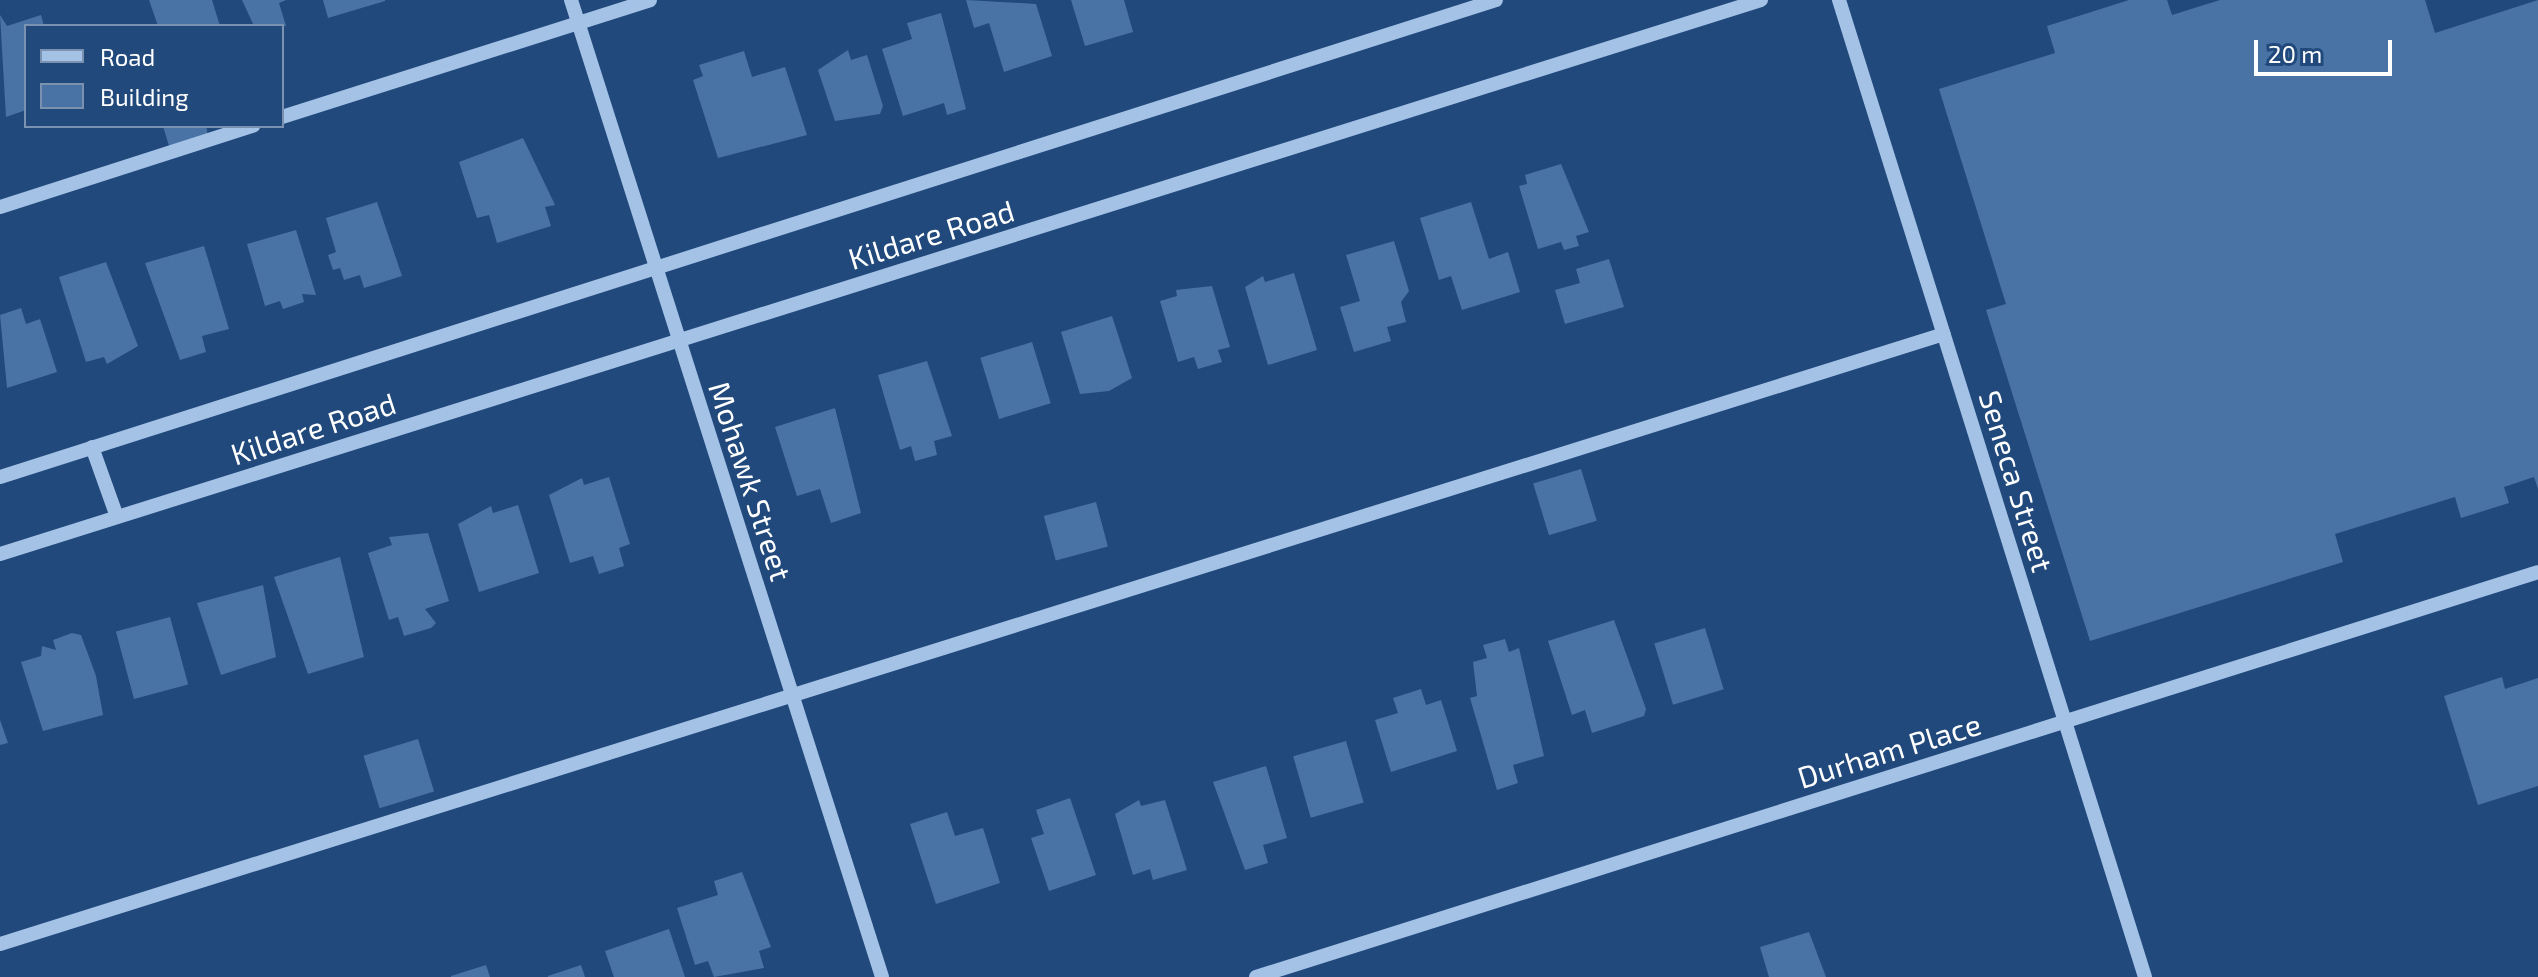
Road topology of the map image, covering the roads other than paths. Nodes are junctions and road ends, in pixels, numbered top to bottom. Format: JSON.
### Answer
{"nodes":[{"id":1,"x":571,"y":0,"type":"edge"},
{"id":2,"x":650,"y":0,"type":"edge"},
{"id":3,"x":1496,"y":0,"type":"edge"},
{"id":4,"x":1761,"y":0,"type":"edge"},
{"id":5,"x":1839,"y":0,"type":"edge"},
{"id":6,"x":578,"y":23,"type":"junction"},
{"id":7,"x":284,"y":116,"type":"edge"},
{"id":8,"x":247,"y":128,"type":"edge"},
{"id":9,"x":0,"y":207,"type":"edge"},
{"id":10,"x":656,"y":268,"type":"junction"},
{"id":11,"x":1944,"y":334,"type":"junction"},
{"id":12,"x":679,"y":340,"type":"junction"},
{"id":13,"x":92,"y":447,"type":"junction"},
{"id":14,"x":0,"y":477,"type":"edge"},
{"id":15,"x":117,"y":517,"type":"junction"},
{"id":16,"x":0,"y":554,"type":"edge"},
{"id":17,"x":2538,"y":572,"type":"edge"},
{"id":18,"x":792,"y":695,"type":"junction"},
{"id":19,"x":2066,"y":722,"type":"junction"},
{"id":20,"x":0,"y":944,"type":"edge"},
{"id":21,"x":882,"y":977,"type":"edge"},
{"id":22,"x":1256,"y":977,"type":"edge"},
{"id":23,"x":2145,"y":977,"type":"edge"}],
"edges":[{"from":1,"to":6,"type":"street","name":"Mohawk Street"},
{"from":2,"to":6,"type":"street"},
{"from":3,"to":10,"type":"street","name":"Kildare Road"},
{"from":4,"to":12,"type":"street","name":"Kildare Road"},
{"from":5,"to":11,"type":"street","name":"Seneca Street"},
{"from":6,"to":7,"type":"street"},
{"from":6,"to":10,"type":"street","name":"Mohawk Street"},
{"from":8,"to":9,"type":"street"},
{"from":10,"to":12,"type":"street","name":"Mohawk Street"},
{"from":10,"to":13,"type":"street","name":"Kildare Road"},
{"from":11,"to":18,"type":"street"},
{"from":11,"to":19,"type":"street","name":"Seneca Street"},
{"from":12,"to":15,"type":"street","name":"Kildare Road"},
{"from":12,"to":18,"type":"street","name":"Mohawk Street"},
{"from":13,"to":14,"type":"street","name":"Kildare Road"},
{"from":13,"to":15,"type":"street"},
{"from":15,"to":16,"type":"street","name":"Kildare Road"},
{"from":17,"to":19,"type":"street","name":"Durham Place"},
{"from":18,"to":20,"type":"street"},
{"from":18,"to":21,"type":"street","name":"Mohawk Street"},
{"from":19,"to":22,"type":"street","name":"Durham Place"},
{"from":19,"to":23,"type":"street","name":"Seneca Street"}]}
